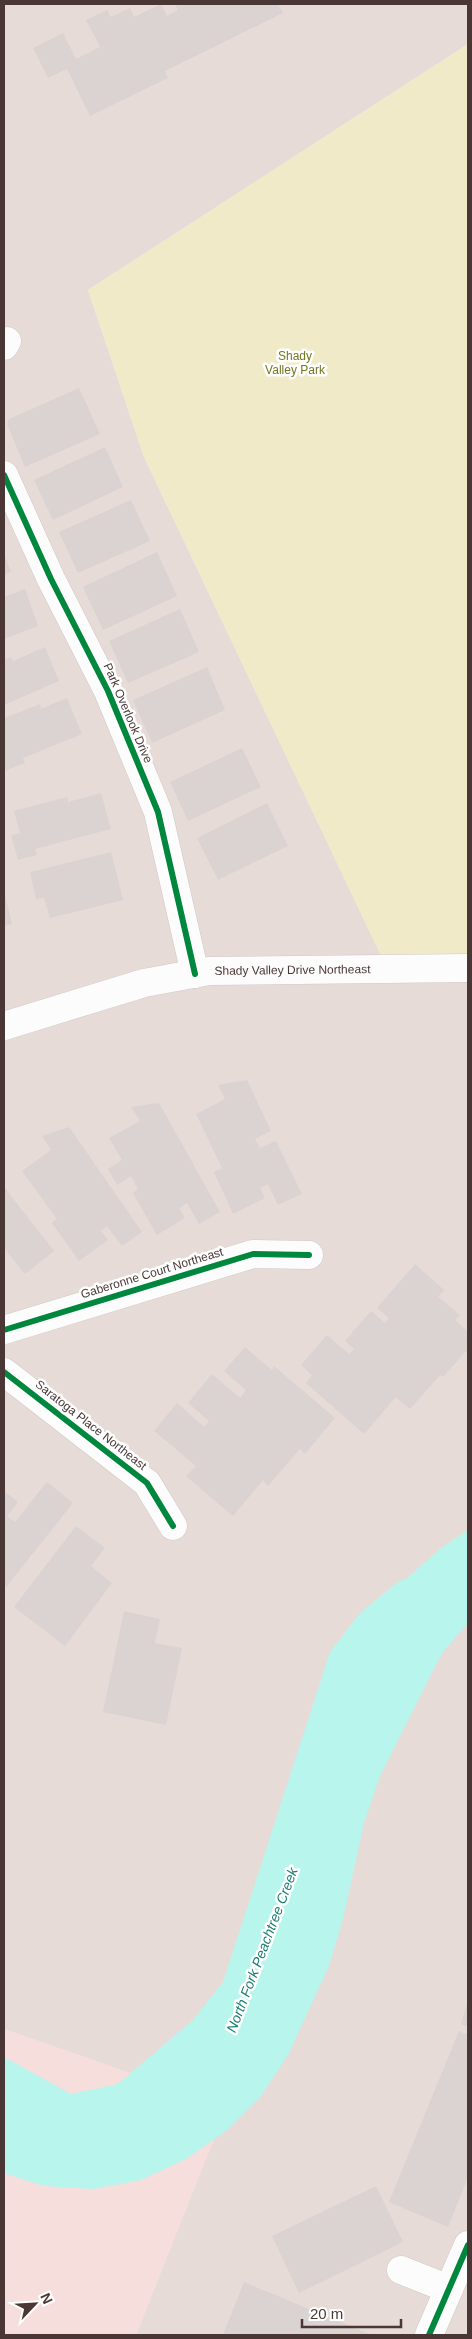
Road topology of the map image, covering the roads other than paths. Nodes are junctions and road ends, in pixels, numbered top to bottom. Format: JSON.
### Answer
{"nodes":[{"id":1,"x":4,"y":475,"type":"edge"},
{"id":2,"x":468,"y":968,"type":"edge"},
{"id":3,"x":195,"y":974,"type":"junction"},
{"id":4,"x":4,"y":1026,"type":"edge"},
{"id":5,"x":309,"y":1255,"type":"dead end"},
{"id":6,"x":4,"y":1330,"type":"edge"},
{"id":7,"x":4,"y":1372,"type":"edge"},
{"id":8,"x":174,"y":1526,"type":"dead end"},
{"id":9,"x":468,"y":2245,"type":"edge"},
{"id":10,"x":401,"y":2270,"type":"dead end"},
{"id":11,"x":449,"y":2290,"type":"junction"},
{"id":12,"x":429,"y":2335,"type":"edge"}],
"edges":[{"from":1,"to":3,"type":"street","name":"Park Overlook Drive"},
{"from":2,"to":3,"type":"street","name":"Shady Valley Drive Northeast"},
{"from":3,"to":4,"type":"street","name":"Shady Valley Drive Northeast"},
{"from":5,"to":6,"type":"street","name":"Gaberonne Court Northeast"},
{"from":7,"to":8,"type":"street","name":"Saratoga Place Northeast"},
{"from":9,"to":11,"type":"street"},
{"from":10,"to":11,"type":"street"},
{"from":11,"to":12,"type":"street"}]}
